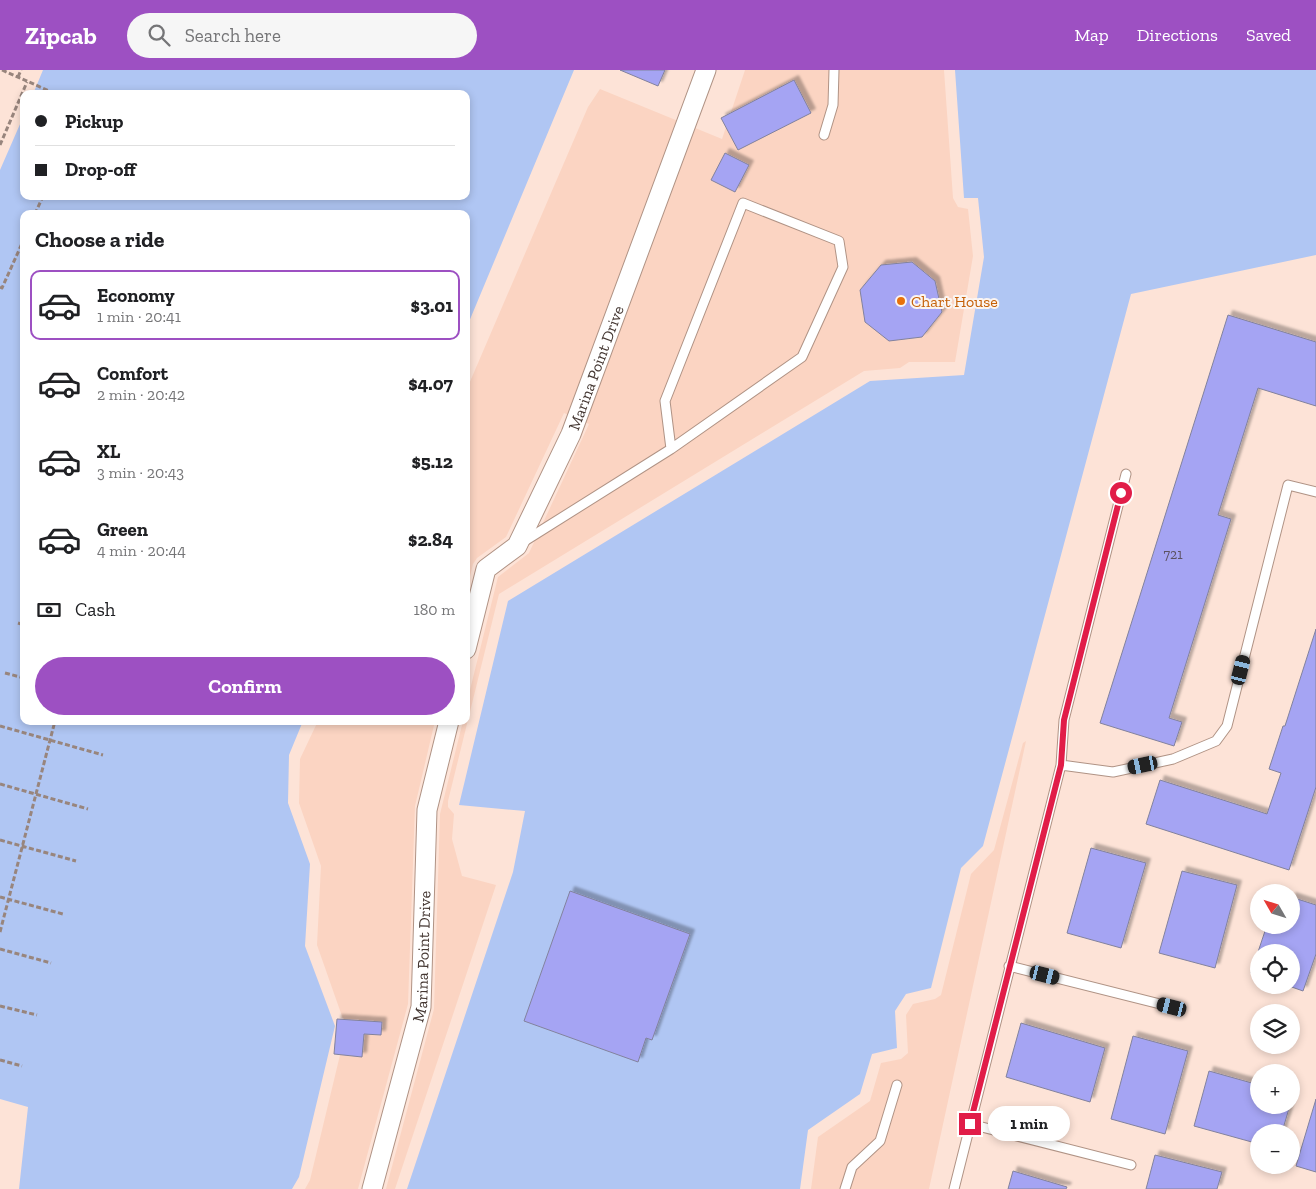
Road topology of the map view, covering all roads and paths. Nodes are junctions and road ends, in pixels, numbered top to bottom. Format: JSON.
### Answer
{"nodes":[{"id":1,"x":2,"y":70,"type":"edge"},
{"id":2,"x":21,"y":70,"type":"edge"},
{"id":3,"x":706,"y":70,"type":"edge"},
{"id":4,"x":834,"y":70,"type":"edge"},
{"id":5,"x":18,"y":78,"type":"junction"},
{"id":6,"x":28,"y":82,"type":"junction"},
{"id":7,"x":24,"y":90,"type":"edge"},
{"id":8,"x":47,"y":90,"type":"edge"},
{"id":9,"x":20,"y":100,"type":"edge"},
{"id":10,"x":824,"y":135,"type":"dead end"},
{"id":11,"x":0,"y":145,"type":"edge"},
{"id":12,"x":20,"y":248,"type":"edge"},
{"id":13,"x":0,"y":287,"type":"edge"},
{"id":14,"x":671,"y":449,"type":"junction"},
{"id":15,"x":1126,"y":474,"type":"dead end"},
{"id":16,"x":1316,"y":492,"type":"edge"},
{"id":17,"x":516,"y":546,"type":"junction"},
{"id":18,"x":470,"y":633,"type":"edge"},
{"id":19,"x":5,"y":673,"type":"dead end"},
{"id":20,"x":20,"y":677,"type":"edge"},
{"id":21,"x":53,"y":725,"type":"edge"},
{"id":22,"x":448,"y":725,"type":"edge"},
{"id":23,"x":0,"y":726,"type":"edge"},
{"id":24,"x":49,"y":741,"type":"junction"},
{"id":25,"x":104,"y":755,"type":"dead end"},
{"id":26,"x":1061,"y":765,"type":"junction"},
{"id":27,"x":0,"y":784,"type":"edge"},
{"id":28,"x":35,"y":794,"type":"junction"},
{"id":29,"x":88,"y":809,"type":"dead end"},
{"id":30,"x":0,"y":840,"type":"edge"},
{"id":31,"x":22,"y":846,"type":"junction"},
{"id":32,"x":76,"y":861,"type":"dead end"},
{"id":33,"x":0,"y":897,"type":"edge"},
{"id":34,"x":9,"y":899,"type":"junction"},
{"id":35,"x":63,"y":914,"type":"dead end"},
{"id":36,"x":0,"y":932,"type":"edge"},
{"id":37,"x":0,"y":949,"type":"edge"},
{"id":38,"x":50,"y":963,"type":"dead end"},
{"id":39,"x":1009,"y":966,"type":"junction"},
{"id":40,"x":0,"y":1006,"type":"edge"},
{"id":41,"x":1172,"y":1007,"type":"dead end"},
{"id":42,"x":37,"y":1015,"type":"dead end"},
{"id":43,"x":0,"y":1060,"type":"edge"},
{"id":44,"x":22,"y":1066,"type":"dead end"},
{"id":45,"x":897,"y":1085,"type":"dead end"},
{"id":46,"x":970,"y":1124,"type":"junction"},
{"id":47,"x":1131,"y":1165,"type":"dead end"},
{"id":48,"x":372,"y":1189,"type":"edge"},
{"id":49,"x":845,"y":1189,"type":"edge"},
{"id":50,"x":954,"y":1189,"type":"edge"}],
"edges":[{"from":1,"to":5,"type":"path"},
{"from":2,"to":5,"type":"path"},
{"from":3,"to":17,"type":"street","name":"Marina Point Drive"},
{"from":4,"to":10,"type":"lane"},
{"from":5,"to":6,"type":"path"},
{"from":6,"to":7,"type":"path"},
{"from":6,"to":8,"type":"path"},
{"from":9,"to":11,"type":"path"},
{"from":12,"to":13,"type":"path"},
{"from":14,"to":14,"type":"lane"},
{"from":14,"to":17,"type":"lane"},
{"from":15,"to":26,"type":"lane"},
{"from":16,"to":26,"type":"lane"},
{"from":17,"to":18,"type":"street","name":"Marina Point Drive"},
{"from":19,"to":20,"type":"path"},
{"from":21,"to":24,"type":"path"},
{"from":22,"to":48,"type":"street","name":"Marina Point Drive"},
{"from":23,"to":24,"type":"path"},
{"from":24,"to":25,"type":"path"},
{"from":24,"to":28,"type":"path"},
{"from":26,"to":39,"type":"lane"},
{"from":27,"to":28,"type":"path"},
{"from":28,"to":29,"type":"path"},
{"from":28,"to":31,"type":"path"},
{"from":30,"to":31,"type":"path"},
{"from":31,"to":32,"type":"path"},
{"from":31,"to":34,"type":"path"},
{"from":33,"to":34,"type":"path"},
{"from":34,"to":35,"type":"path"},
{"from":34,"to":36,"type":"path"},
{"from":37,"to":38,"type":"path"},
{"from":39,"to":41,"type":"lane"},
{"from":39,"to":46,"type":"lane"},
{"from":40,"to":42,"type":"path"},
{"from":43,"to":44,"type":"path"},
{"from":45,"to":49,"type":"lane"},
{"from":46,"to":47,"type":"lane"},
{"from":46,"to":50,"type":"lane"}]}
